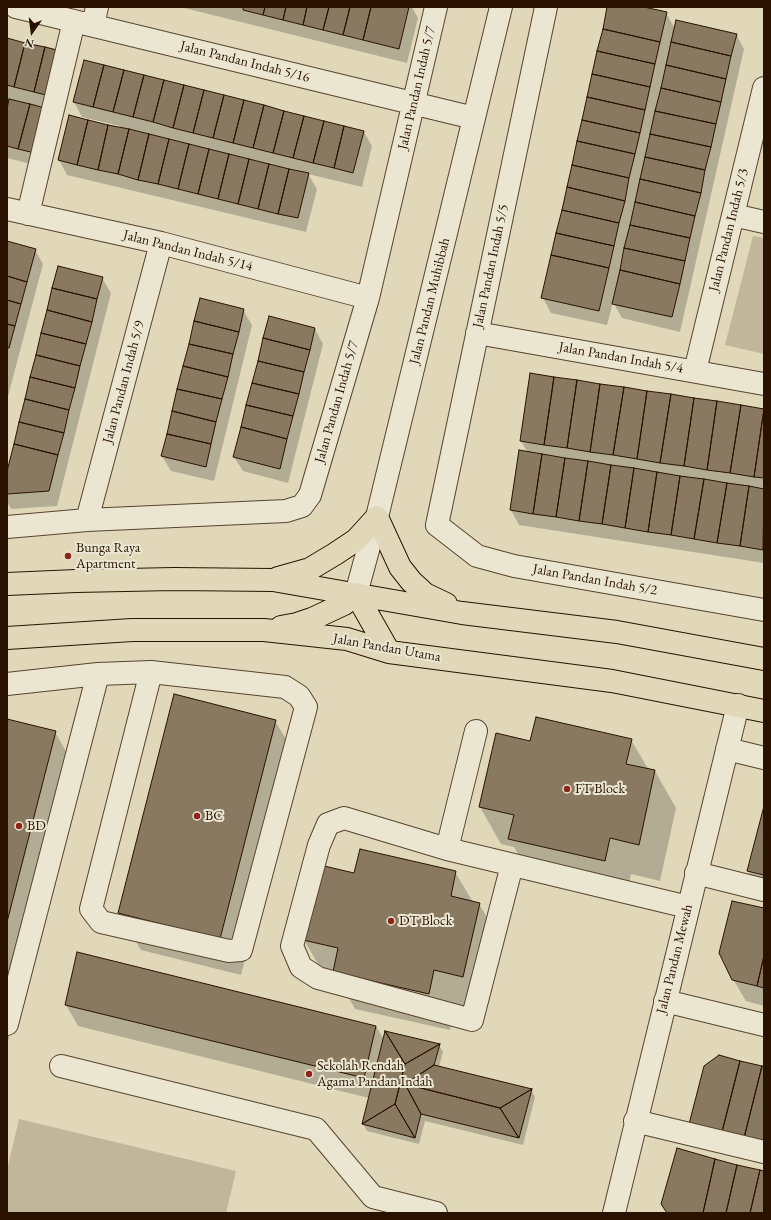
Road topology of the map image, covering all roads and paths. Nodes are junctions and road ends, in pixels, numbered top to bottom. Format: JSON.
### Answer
{"nodes":[{"id":1,"x":16,"y":7,"type":"edge"},
{"id":2,"x":436,"y":7,"type":"edge"},
{"id":3,"x":501,"y":7,"type":"edge"},
{"id":4,"x":546,"y":7,"type":"edge"},
{"id":5,"x":88,"y":18,"type":"edge"},
{"id":6,"x":764,"y":88,"type":"edge"},
{"id":7,"x":413,"y":103,"type":"junction"},
{"id":8,"x":474,"y":118,"type":"junction"},
{"id":9,"x":7,"y":209,"type":"edge"},
{"id":10,"x":28,"y":214,"type":"junction"},
{"id":11,"x":733,"y":215,"type":"junction"},
{"id":12,"x":764,"y":222,"type":"edge"},
{"id":13,"x":161,"y":243,"type":"junction"},
{"id":14,"x":368,"y":298,"type":"junction"},
{"id":15,"x":477,"y":333,"type":"junction"},
{"id":16,"x":695,"y":371,"type":"junction"},
{"id":17,"x":764,"y":384,"type":"edge"},
{"id":18,"x":377,"y":517,"type":"junction"},
{"id":19,"x":87,"y":520,"type":"junction"},
{"id":20,"x":437,"y":525,"type":"joint"},
{"id":21,"x":7,"y":527,"type":"edge"},
{"id":22,"x":273,"y":580,"type":"junction"},
{"id":23,"x":7,"y":584,"type":"edge"},
{"id":24,"x":356,"y":594,"type":"junction"},
{"id":25,"x":764,"y":610,"type":"edge"},
{"id":26,"x":462,"y":612,"type":"junction"},
{"id":27,"x":264,"y":630,"type":"junction"},
{"id":28,"x":7,"y":638,"type":"edge"},
{"id":29,"x":389,"y":652,"type":"junction"},
{"id":30,"x":764,"y":659,"type":"edge"},
{"id":31,"x":151,"y":672,"type":"junction"},
{"id":32,"x":98,"y":674,"type":"junction"},
{"id":33,"x":7,"y":684,"type":"edge"},
{"id":34,"x":738,"y":705,"type":"junction"},
{"id":35,"x":764,"y":711,"type":"edge"},
{"id":36,"x":476,"y":731,"type":"dead end"},
{"id":37,"x":727,"y":749,"type":"junction"},
{"id":38,"x":764,"y":758,"type":"edge"},
{"id":39,"x":447,"y":849,"type":"junction"},
{"id":40,"x":512,"y":865,"type":"junction"},
{"id":41,"x":696,"y":873,"type":"junction"},
{"id":42,"x":764,"y":890,"type":"edge"},
{"id":43,"x":688,"y":907,"type":"junction"},
{"id":44,"x":13,"y":975,"type":"edge"},
{"id":45,"x":665,"y":1001,"type":"junction"},
{"id":46,"x":7,"y":1024,"type":"edge"},
{"id":47,"x":764,"y":1025,"type":"edge"},
{"id":48,"x":61,"y":1066,"type":"dead end"},
{"id":49,"x":635,"y":1121,"type":"junction"},
{"id":50,"x":764,"y":1152,"type":"edge"},
{"id":51,"x":436,"y":1213,"type":"edge"},
{"id":52,"x":614,"y":1213,"type":"edge"}],
"edges":[{"from":1,"to":5,"type":"street","name":"Jalan Pandan Indah 5/16"},
{"from":2,"to":7,"type":"street","name":"Jalan Pandan Indah 5/7"},
{"from":3,"to":8,"type":"street","name":"Jalan Pandan Muhibbah"},
{"from":4,"to":15,"type":"street","name":"Jalan Pandan Indah 5/5"},
{"from":5,"to":7,"type":"street","name":"Jalan Pandan Indah 5/16"},
{"from":5,"to":10,"type":"street"},
{"from":6,"to":11,"type":"street","name":"Jalan Pandan Indah 5/3"},
{"from":7,"to":8,"type":"street","name":"Jalan Pandan Indah 5/16"},
{"from":7,"to":14,"type":"street","name":"Jalan Pandan Indah 5/7"},
{"from":8,"to":18,"type":"street","name":"Jalan Pandan Muhibbah"},
{"from":9,"to":10,"type":"street","name":"Jalan Pandan Indah 5/14"},
{"from":10,"to":13,"type":"street","name":"Jalan Pandan Indah 5/14"},
{"from":11,"to":12,"type":"street"},
{"from":11,"to":16,"type":"street","name":"Jalan Pandan Indah 5/3"},
{"from":13,"to":14,"type":"street","name":"Jalan Pandan Indah 5/14"},
{"from":13,"to":19,"type":"street","name":"Jalan Pandan Indah 5/9"},
{"from":14,"to":19,"type":"street","name":"Jalan Pandan Indah 5/7"},
{"from":15,"to":16,"type":"street","name":"Jalan Pandan Indah 5/4"},
{"from":15,"to":20,"type":"street","name":"Jalan Pandan Indah 5/5"},
{"from":16,"to":17,"type":"street","name":"Jalan Pandan Indah 5/4"},
{"from":18,"to":22,"type":"main road"},
{"from":18,"to":24,"type":"street","name":"Jalan Pandan Muhibbah"},
{"from":18,"to":26,"type":"main road"},
{"from":19,"to":21,"type":"street","name":"Jalan Pandan Indah 5/7"},
{"from":20,"to":25,"type":"street","name":"Jalan Pandan Indah 5/2"},
{"from":22,"to":23,"type":"main road"},
{"from":22,"to":24,"type":"main road"},
{"from":24,"to":26,"type":"main road"},
{"from":24,"to":27,"type":"main road"},
{"from":24,"to":29,"type":"main road"},
{"from":26,"to":30,"type":"main road"},
{"from":27,"to":28,"type":"main road","name":"Jalan Pandan Utama"},
{"from":27,"to":29,"type":"main road","name":"Jalan Pandan Utama"},
{"from":29,"to":34,"type":"main road","name":"Jalan Pandan Utama"},
{"from":31,"to":31,"type":"street"},
{"from":31,"to":32,"type":"street"},
{"from":32,"to":33,"type":"street"},
{"from":32,"to":44,"type":"street"},
{"from":34,"to":35,"type":"main road","name":"Jalan Pandan Utama"},
{"from":34,"to":37,"type":"street","name":"Jalan Pandan Mewah"},
{"from":36,"to":39,"type":"street"},
{"from":37,"to":38,"type":"street"},
{"from":37,"to":41,"type":"street","name":"Jalan Pandan Mewah"},
{"from":39,"to":40,"type":"street"},
{"from":39,"to":40,"type":"street"},
{"from":40,"to":43,"type":"street"},
{"from":41,"to":42,"type":"street"},
{"from":41,"to":43,"type":"street","name":"Jalan Pandan Mewah"},
{"from":43,"to":45,"type":"street","name":"Jalan Pandan Mewah"},
{"from":44,"to":46,"type":"street"},
{"from":45,"to":47,"type":"street"},
{"from":45,"to":49,"type":"street","name":"Jalan Pandan Mewah"},
{"from":48,"to":51,"type":"street"},
{"from":49,"to":50,"type":"street"},
{"from":49,"to":52,"type":"street","name":"Jalan Pandan Mewah"}]}
